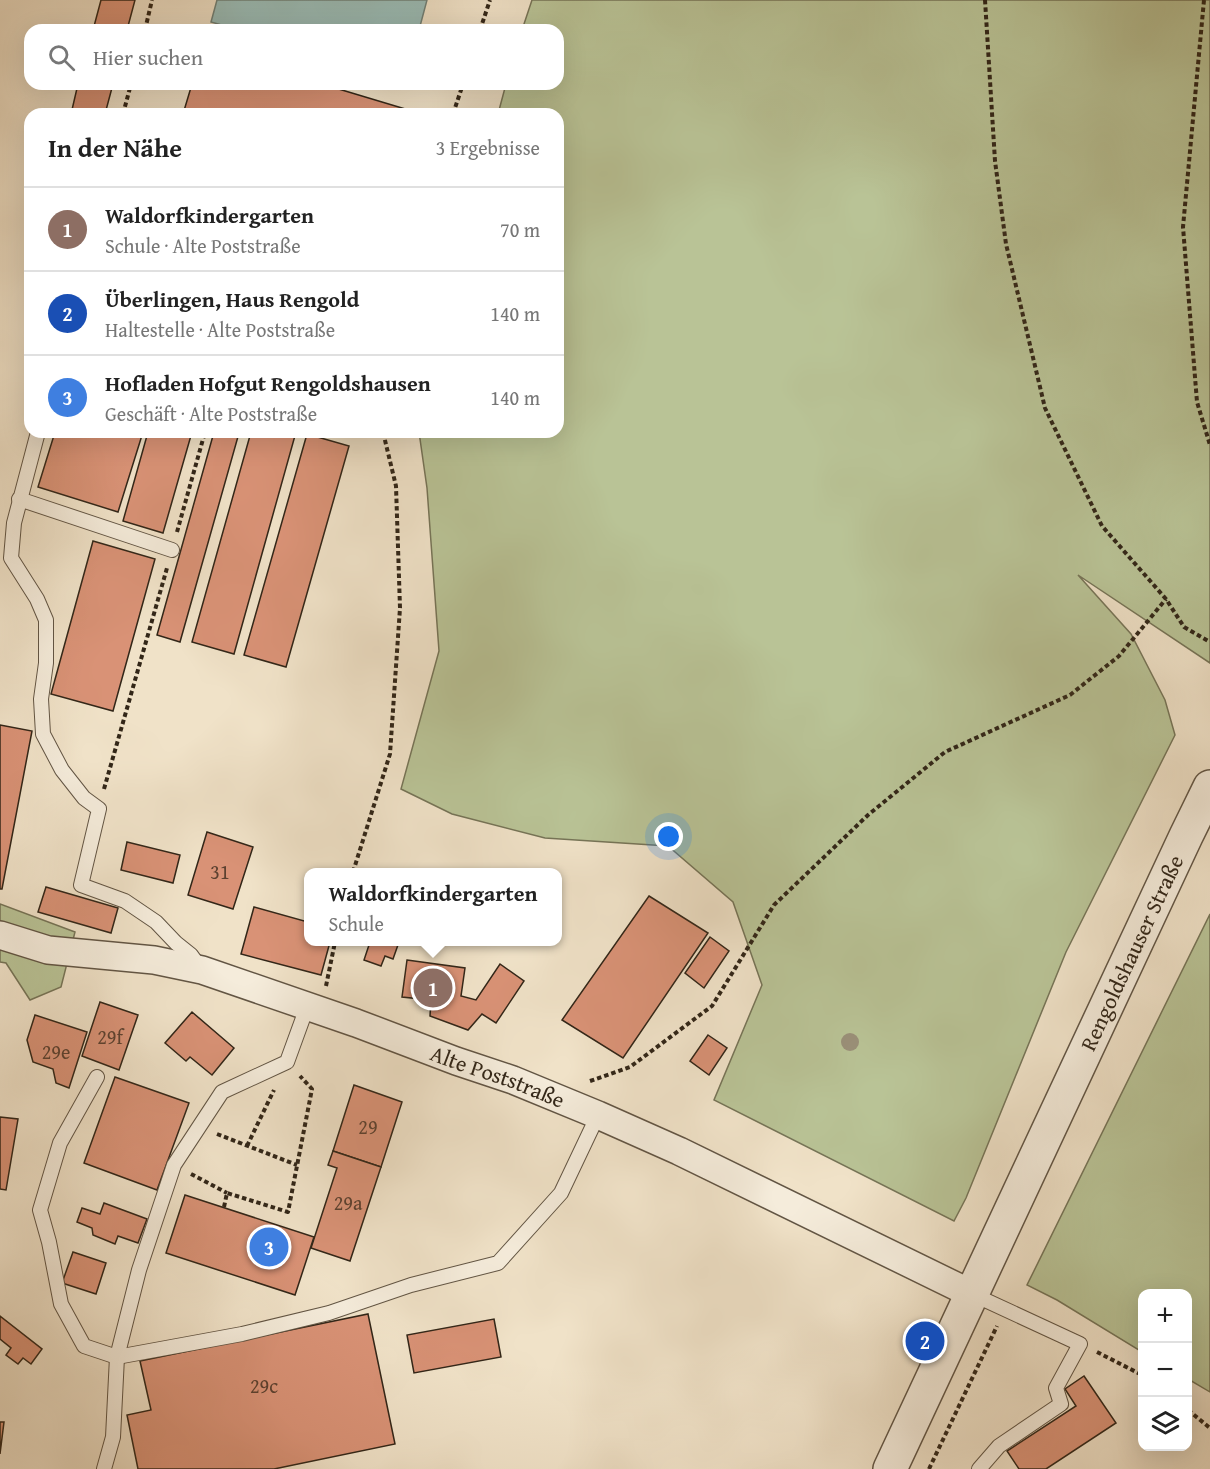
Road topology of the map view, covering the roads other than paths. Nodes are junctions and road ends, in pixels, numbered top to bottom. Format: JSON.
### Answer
{"nodes":[{"id":1,"x":36,"y":438,"type":"edge"},
{"id":2,"x":19,"y":499,"type":"junction"},
{"id":3,"x":172,"y":550,"type":"road end"},
{"id":4,"x":5,"y":563,"type":"edge"},
{"id":5,"x":1210,"y":787,"type":"edge"},
{"id":6,"x":0,"y":935,"type":"edge"},
{"id":7,"x":202,"y":970,"type":"junction"},
{"id":8,"x":307,"y":1007,"type":"junction"},
{"id":9,"x":97,"y":1077,"type":"dead end"},
{"id":10,"x":598,"y":1115,"type":"junction"},
{"id":11,"x":972,"y":1294,"type":"junction"},
{"id":12,"x":117,"y":1357,"type":"junction"},
{"id":13,"x":104,"y":1469,"type":"edge"},
{"id":14,"x":890,"y":1469,"type":"edge"},
{"id":15,"x":979,"y":1469,"type":"edge"}],
"edges":[{"from":1,"to":2,"type":"lane"},
{"from":2,"to":3,"type":"lane"},
{"from":2,"to":4,"type":"lane"},
{"from":4,"to":7,"type":"lane"},
{"from":5,"to":11,"type":"street","name":"Rengoldshauser Straße"},
{"from":6,"to":7,"type":"street","name":"Alte Poststraße"},
{"from":7,"to":8,"type":"street","name":"Alte Poststraße"},
{"from":8,"to":10,"type":"street","name":"Alte Poststraße"},
{"from":8,"to":12,"type":"lane"},
{"from":9,"to":12,"type":"lane"},
{"from":10,"to":11,"type":"street","name":"Alte Poststraße"},
{"from":10,"to":12,"type":"lane"},
{"from":11,"to":14,"type":"street","name":"Rengoldshauser Straße"},
{"from":11,"to":15,"type":"lane"},
{"from":12,"to":13,"type":"lane"}]}
